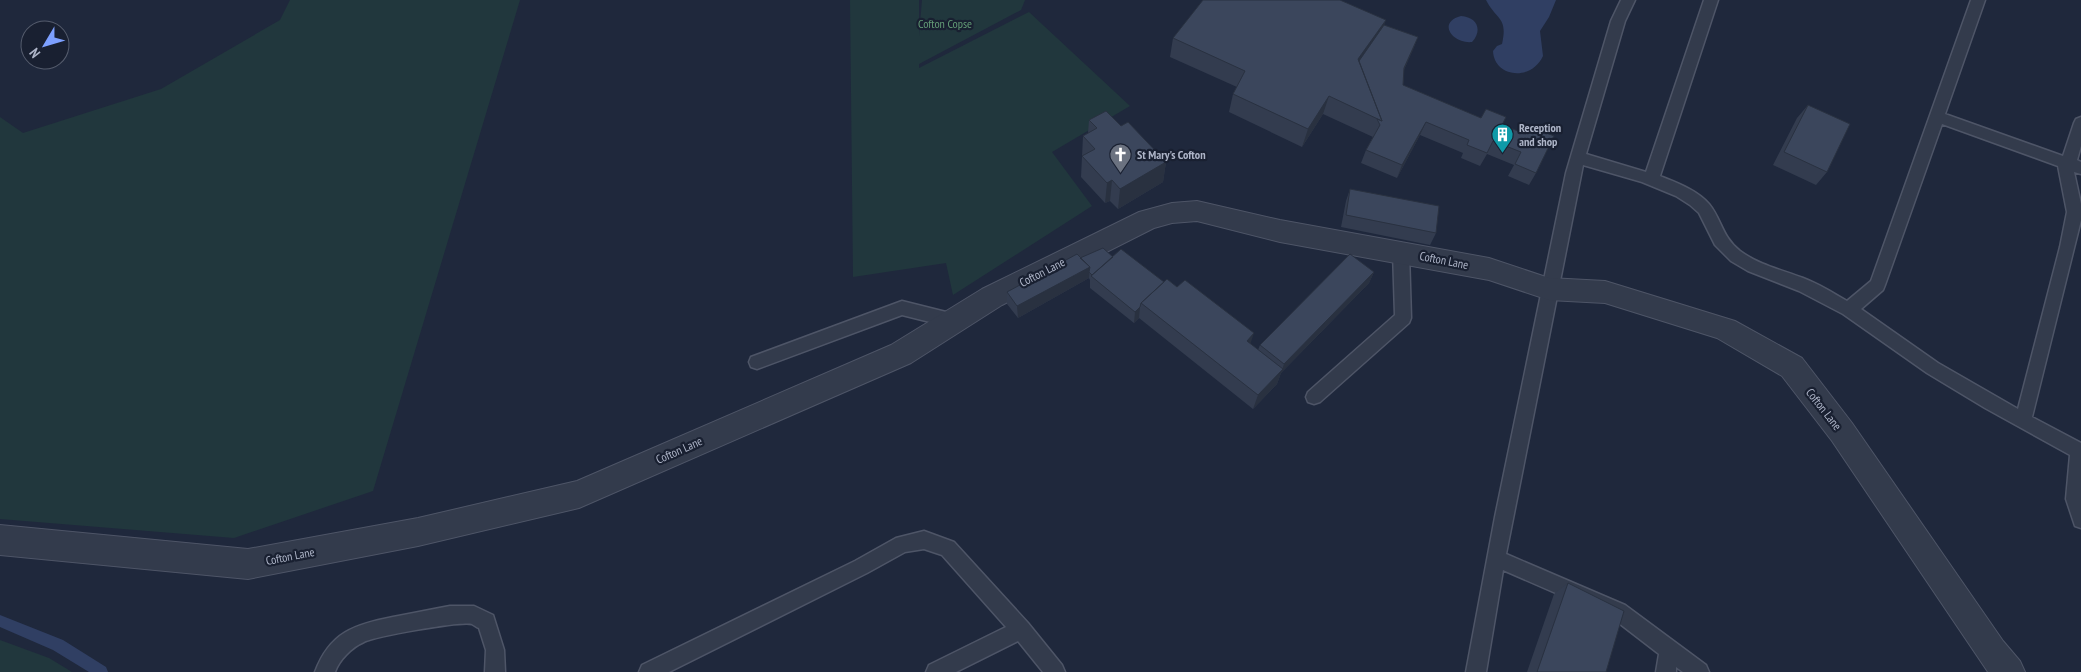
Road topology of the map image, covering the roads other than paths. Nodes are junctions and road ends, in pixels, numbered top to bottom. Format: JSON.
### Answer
{"nodes":[{"id":1,"x":1628,"y":0,"type":"edge"},
{"id":2,"x":1711,"y":0,"type":"edge"},
{"id":3,"x":1978,"y":0,"type":"edge"},
{"id":4,"x":1937,"y":117,"type":"junction"},
{"id":5,"x":2081,"y":124,"type":"edge"},
{"id":6,"x":1578,"y":158,"type":"junction"},
{"id":7,"x":2071,"y":165,"type":"edge"},
{"id":8,"x":1651,"y":180,"type":"junction"},
{"id":9,"x":1401,"y":252,"type":"junction"},
{"id":10,"x":1549,"y":289,"type":"junction"},
{"id":11,"x":1849,"y":309,"type":"junction"},
{"id":12,"x":954,"y":321,"type":"junction"},
{"id":13,"x":757,"y":362,"type":"dead end"},
{"id":14,"x":1314,"y":397,"type":"dead end"},
{"id":15,"x":2023,"y":421,"type":"junction"},
{"id":16,"x":2080,"y":451,"type":"edge"},
{"id":17,"x":2081,"y":520,"type":"edge"},
{"id":18,"x":0,"y":540,"type":"edge"},
{"id":19,"x":1498,"y":559,"type":"junction"},
{"id":20,"x":1022,"y":630,"type":"junction"},
{"id":21,"x":1670,"y":650,"type":"junction"},
{"id":22,"x":939,"y":671,"type":"edge"},
{"id":23,"x":325,"y":672,"type":"edge"},
{"id":24,"x":495,"y":672,"type":"edge"},
{"id":25,"x":648,"y":672,"type":"edge"},
{"id":26,"x":1055,"y":672,"type":"edge"},
{"id":27,"x":1476,"y":672,"type":"edge"},
{"id":28,"x":1666,"y":672,"type":"edge"},
{"id":29,"x":1699,"y":672,"type":"edge"},
{"id":30,"x":2009,"y":672,"type":"edge"}],
"edges":[{"from":1,"to":6,"type":"lane"},
{"from":2,"to":8,"type":"lane"},
{"from":3,"to":4,"type":"lane"},
{"from":4,"to":7,"type":"lane"},
{"from":4,"to":11,"type":"lane"},
{"from":5,"to":7,"type":"lane"},
{"from":6,"to":8,"type":"lane"},
{"from":6,"to":10,"type":"lane"},
{"from":7,"to":15,"type":"lane"},
{"from":8,"to":11,"type":"lane"},
{"from":9,"to":10,"type":"street","name":"Cofton Lane"},
{"from":9,"to":12,"type":"street","name":"Cofton Lane"},
{"from":9,"to":14,"type":"lane"},
{"from":10,"to":19,"type":"lane"},
{"from":10,"to":30,"type":"street","name":"Cofton Lane"},
{"from":11,"to":15,"type":"lane"},
{"from":12,"to":13,"type":"lane"},
{"from":12,"to":18,"type":"street","name":"Cofton Lane"},
{"from":15,"to":16,"type":"lane"},
{"from":16,"to":17,"type":"lane"},
{"from":19,"to":21,"type":"lane"},
{"from":19,"to":27,"type":"lane"},
{"from":20,"to":22,"type":"lane"},
{"from":20,"to":25,"type":"lane"},
{"from":20,"to":26,"type":"lane"},
{"from":21,"to":28,"type":"lane"},
{"from":21,"to":29,"type":"lane"},
{"from":23,"to":24,"type":"lane"}]}
